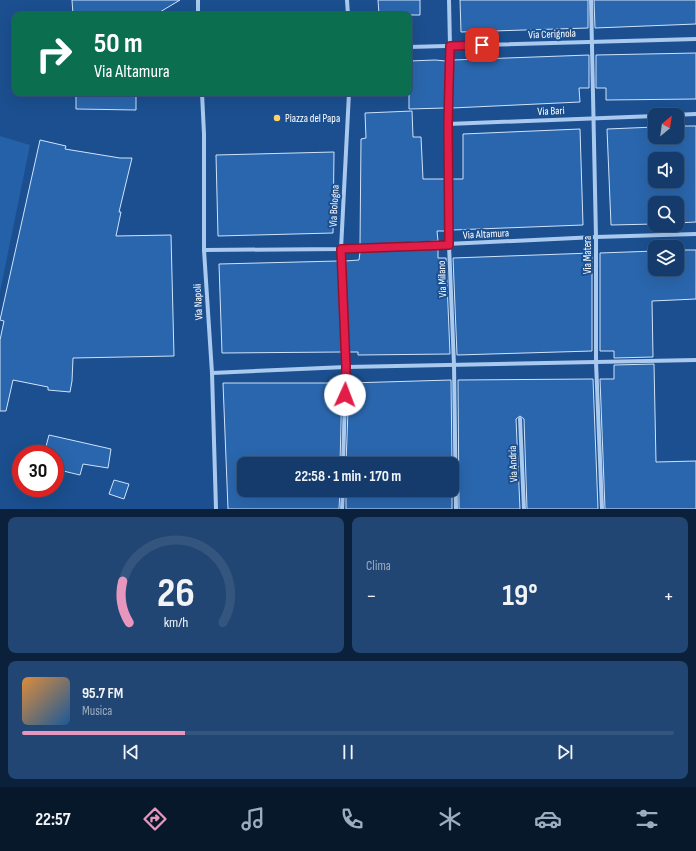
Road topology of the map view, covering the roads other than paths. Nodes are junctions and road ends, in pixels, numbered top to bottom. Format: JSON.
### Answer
{"nodes":[{"id":1,"x":198,"y":0,"type":"edge"},
{"id":2,"x":347,"y":0,"type":"edge"},
{"id":3,"x":449,"y":0,"type":"edge"},
{"id":4,"x":591,"y":0,"type":"edge"},
{"id":5,"x":198,"y":12,"type":"edge"},
{"id":6,"x":348,"y":12,"type":"edge"},
{"id":7,"x":696,"y":39,"type":"edge"},
{"id":8,"x":593,"y":42,"type":"junction"},
{"id":9,"x":450,"y":46,"type":"junction"},
{"id":10,"x":412,"y":47,"type":"edge"},
{"id":11,"x":202,"y":96,"type":"edge"},
{"id":12,"x":349,"y":96,"type":"edge"},
{"id":13,"x":696,"y":114,"type":"edge"},
{"id":14,"x":684,"y":115,"type":"edge"},
{"id":15,"x":648,"y":116,"type":"edge"},
{"id":16,"x":593,"y":118,"type":"junction"},
{"id":17,"x":448,"y":124,"type":"junction"},
{"id":18,"x":696,"y":234,"type":"edge"},
{"id":19,"x":596,"y":237,"type":"junction"},
{"id":20,"x":449,"y":245,"type":"junction"},
{"id":21,"x":341,"y":249,"type":"junction"},
{"id":22,"x":204,"y":250,"type":"junction"},
{"id":23,"x":696,"y":360,"type":"edge"},
{"id":24,"x":596,"y":362,"type":"junction"},
{"id":25,"x":454,"y":365,"type":"junction"},
{"id":26,"x":346,"y":367,"type":"junction"},
{"id":27,"x":212,"y":373,"type":"junction"},
{"id":28,"x":520,"y":419,"type":"dead end"},
{"id":29,"x":343,"y":457,"type":"edge"},
{"id":30,"x":342,"y":497,"type":"edge"},
{"id":31,"x":216,"y":509,"type":"edge"},
{"id":32,"x":342,"y":509,"type":"edge"},
{"id":33,"x":456,"y":509,"type":"edge"},
{"id":34,"x":524,"y":509,"type":"edge"},
{"id":35,"x":602,"y":509,"type":"edge"}],
"edges":[{"from":1,"to":5,"type":"street"},
{"from":2,"to":6,"type":"street"},
{"from":3,"to":9,"type":"street","name":"Via Milano"},
{"from":4,"to":8,"type":"street","name":"Via Matera"},
{"from":7,"to":8,"type":"street","name":"Via Cerignola"},
{"from":8,"to":9,"type":"street","name":"Via Cerignola"},
{"from":8,"to":16,"type":"street","name":"Via Matera"},
{"from":9,"to":10,"type":"street","name":"Via Cerignola"},
{"from":9,"to":17,"type":"street","name":"Via Milano"},
{"from":11,"to":22,"type":"street","name":"Via Napoli"},
{"from":12,"to":21,"type":"street","name":"Via Bologna"},
{"from":13,"to":14,"type":"street"},
{"from":15,"to":16,"type":"street","name":"Via Bari"},
{"from":16,"to":17,"type":"street","name":"Via Bari"},
{"from":16,"to":19,"type":"street","name":"Via Matera"},
{"from":17,"to":20,"type":"street","name":"Via Milano"},
{"from":18,"to":19,"type":"street","name":"Via Altamura"},
{"from":19,"to":20,"type":"street","name":"Via Altamura"},
{"from":19,"to":24,"type":"street","name":"Via Matera"},
{"from":20,"to":21,"type":"street","name":"Via Altamura"},
{"from":20,"to":25,"type":"street","name":"Via Milano"},
{"from":21,"to":22,"type":"street","name":"Via Altamura"},
{"from":21,"to":26,"type":"street","name":"Via Bologna"},
{"from":22,"to":27,"type":"street","name":"Via Napoli"},
{"from":23,"to":24,"type":"street"},
{"from":24,"to":25,"type":"street"},
{"from":24,"to":35,"type":"street","name":"Via Matera"},
{"from":25,"to":26,"type":"street"},
{"from":25,"to":33,"type":"street","name":"Via Milano"},
{"from":26,"to":27,"type":"street"},
{"from":26,"to":29,"type":"street","name":"Via Bologna"},
{"from":27,"to":31,"type":"street","name":"Via Napoli"},
{"from":28,"to":34,"type":"street","name":"Via Andria"},
{"from":30,"to":32,"type":"street"}]}
